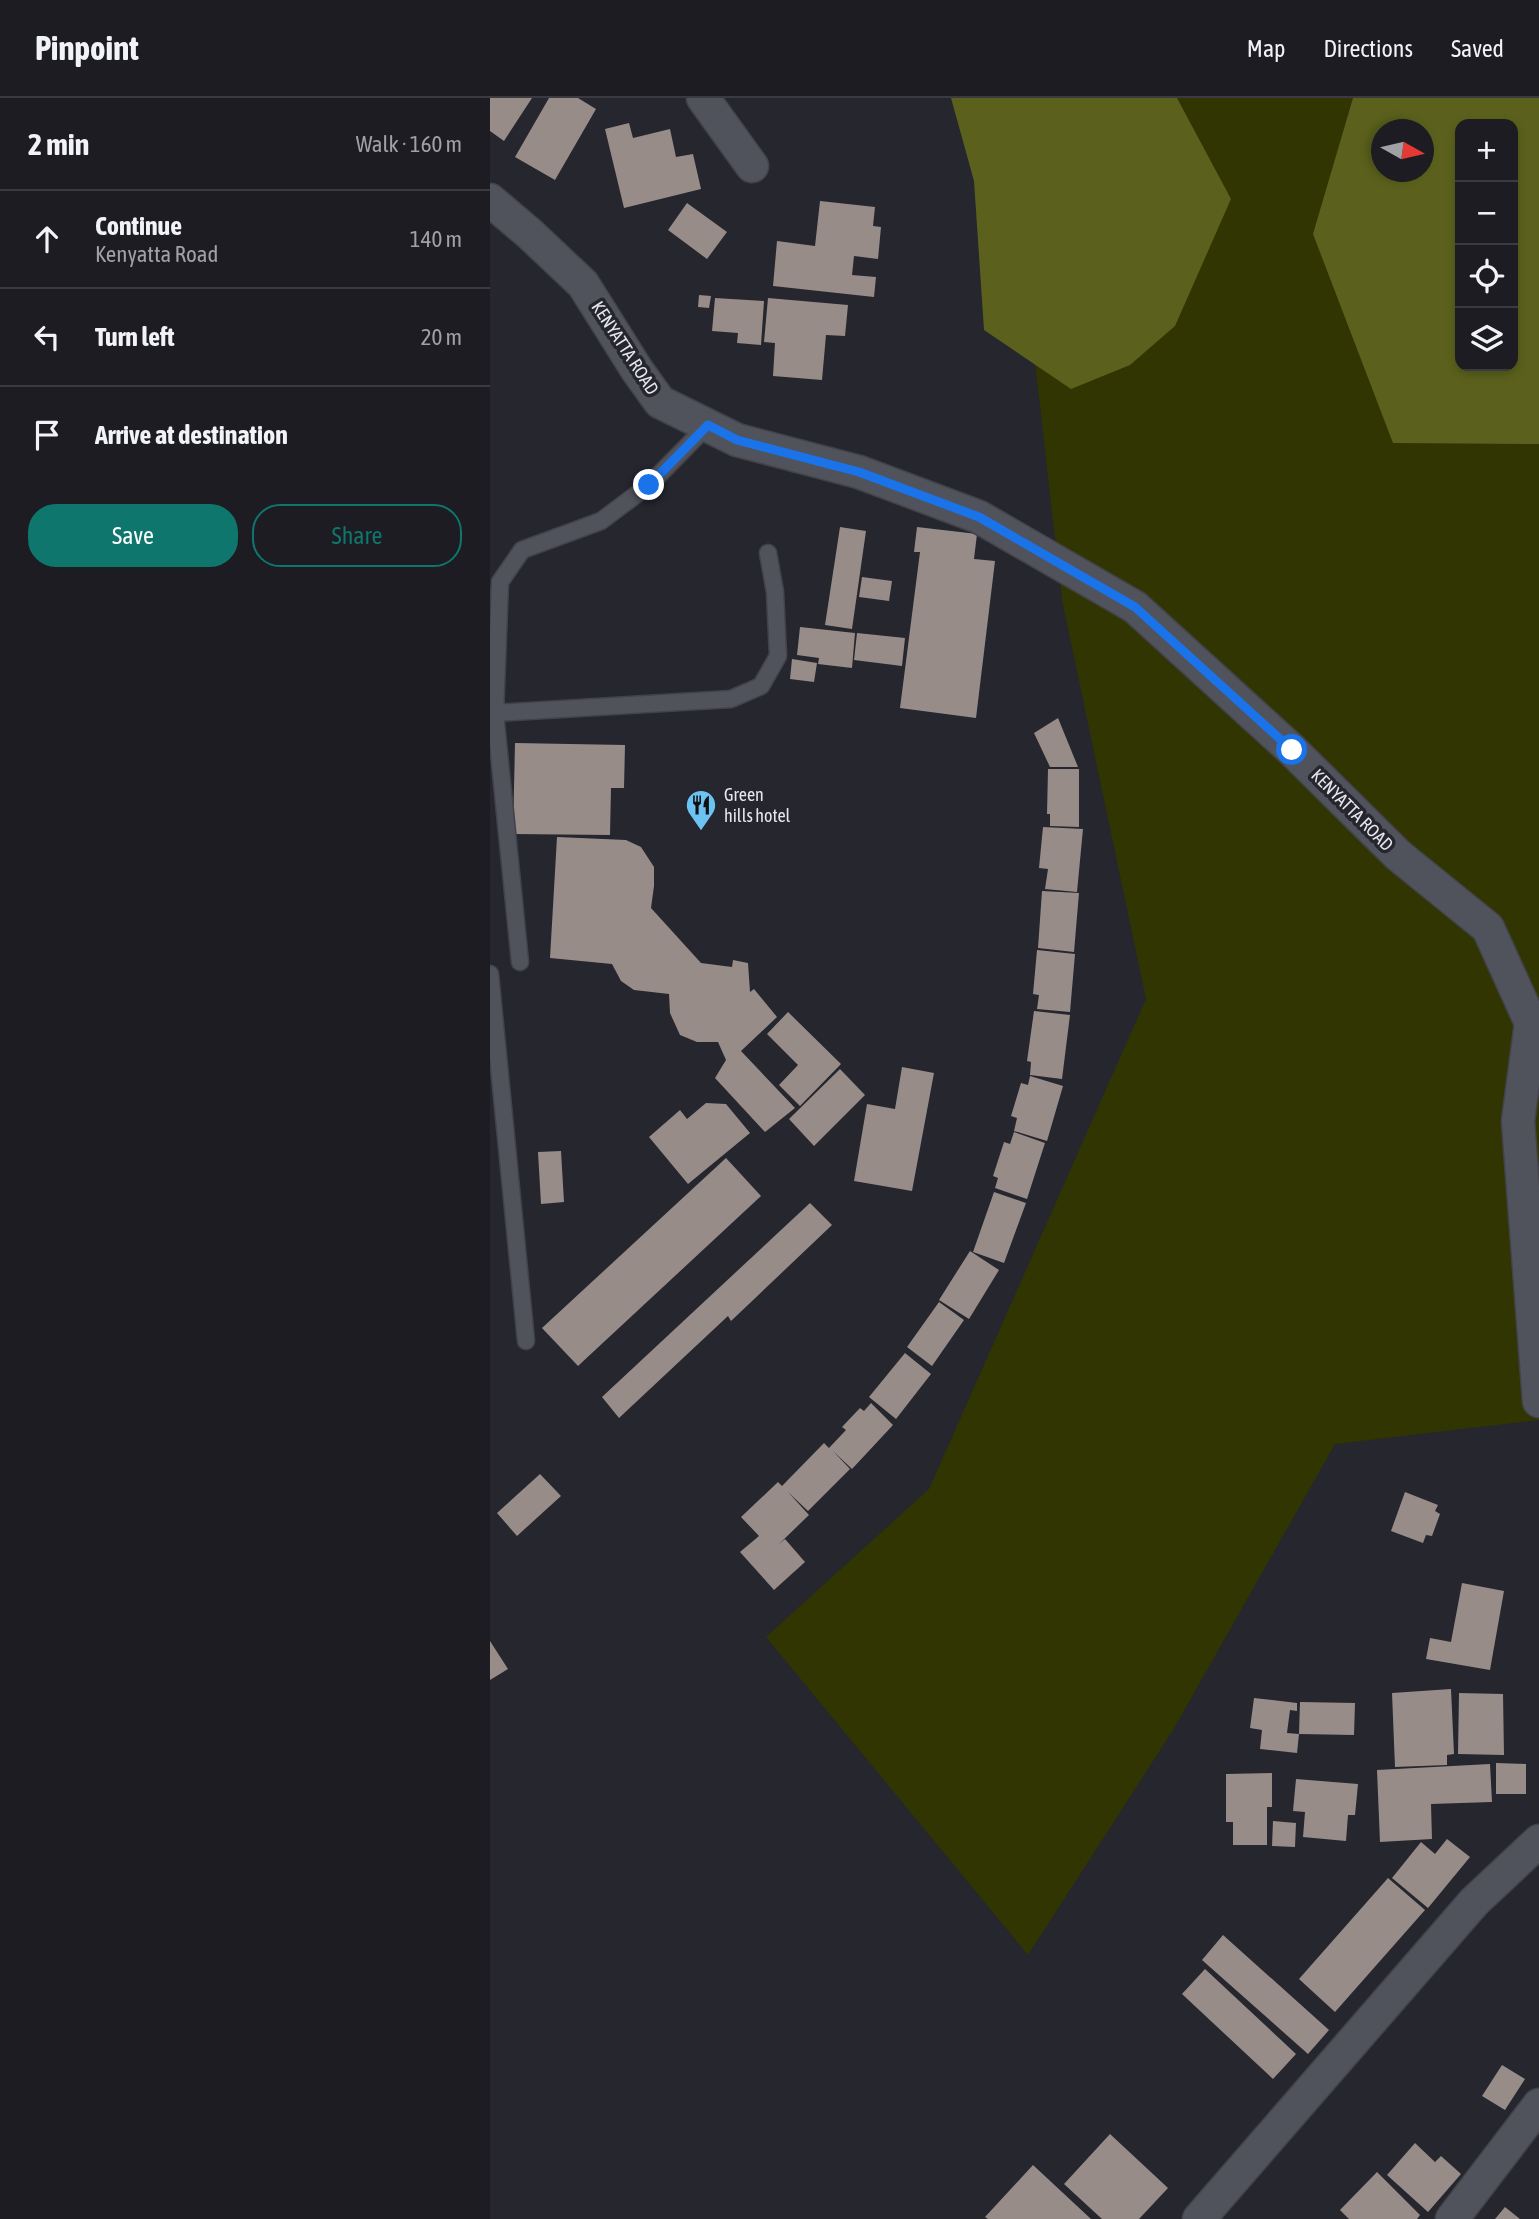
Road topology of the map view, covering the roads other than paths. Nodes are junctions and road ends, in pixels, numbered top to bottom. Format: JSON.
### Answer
{"nodes":[{"id":1,"x":703,"y":98,"type":"edge"},
{"id":2,"x":752,"y":166,"type":"dead end"},
{"id":3,"x":490,"y":200,"type":"edge"},
{"id":4,"x":708,"y":425,"type":"junction"},
{"id":5,"x":768,"y":553,"type":"dead end"},
{"id":6,"x":495,"y":713,"type":"junction"},
{"id":7,"x":520,"y":962,"type":"dead end"},
{"id":8,"x":490,"y":974,"type":"edge"},
{"id":9,"x":526,"y":1341,"type":"dead end"},
{"id":10,"x":1539,"y":1401,"type":"edge"},
{"id":11,"x":1539,"y":1841,"type":"edge"},
{"id":12,"x":1539,"y":2105,"type":"edge"},
{"id":13,"x":1199,"y":2219,"type":"edge"},
{"id":14,"x":1452,"y":2219,"type":"edge"}],
"edges":[{"from":1,"to":2,"type":"street"},
{"from":3,"to":4,"type":"street","name":"KENYATTA ROAD"},
{"from":4,"to":6,"type":"lane"},
{"from":4,"to":10,"type":"street","name":"KENYATTA ROAD"},
{"from":5,"to":6,"type":"lane"},
{"from":6,"to":7,"type":"lane"},
{"from":8,"to":9,"type":"lane"},
{"from":11,"to":13,"type":"street"},
{"from":12,"to":14,"type":"street"}]}
